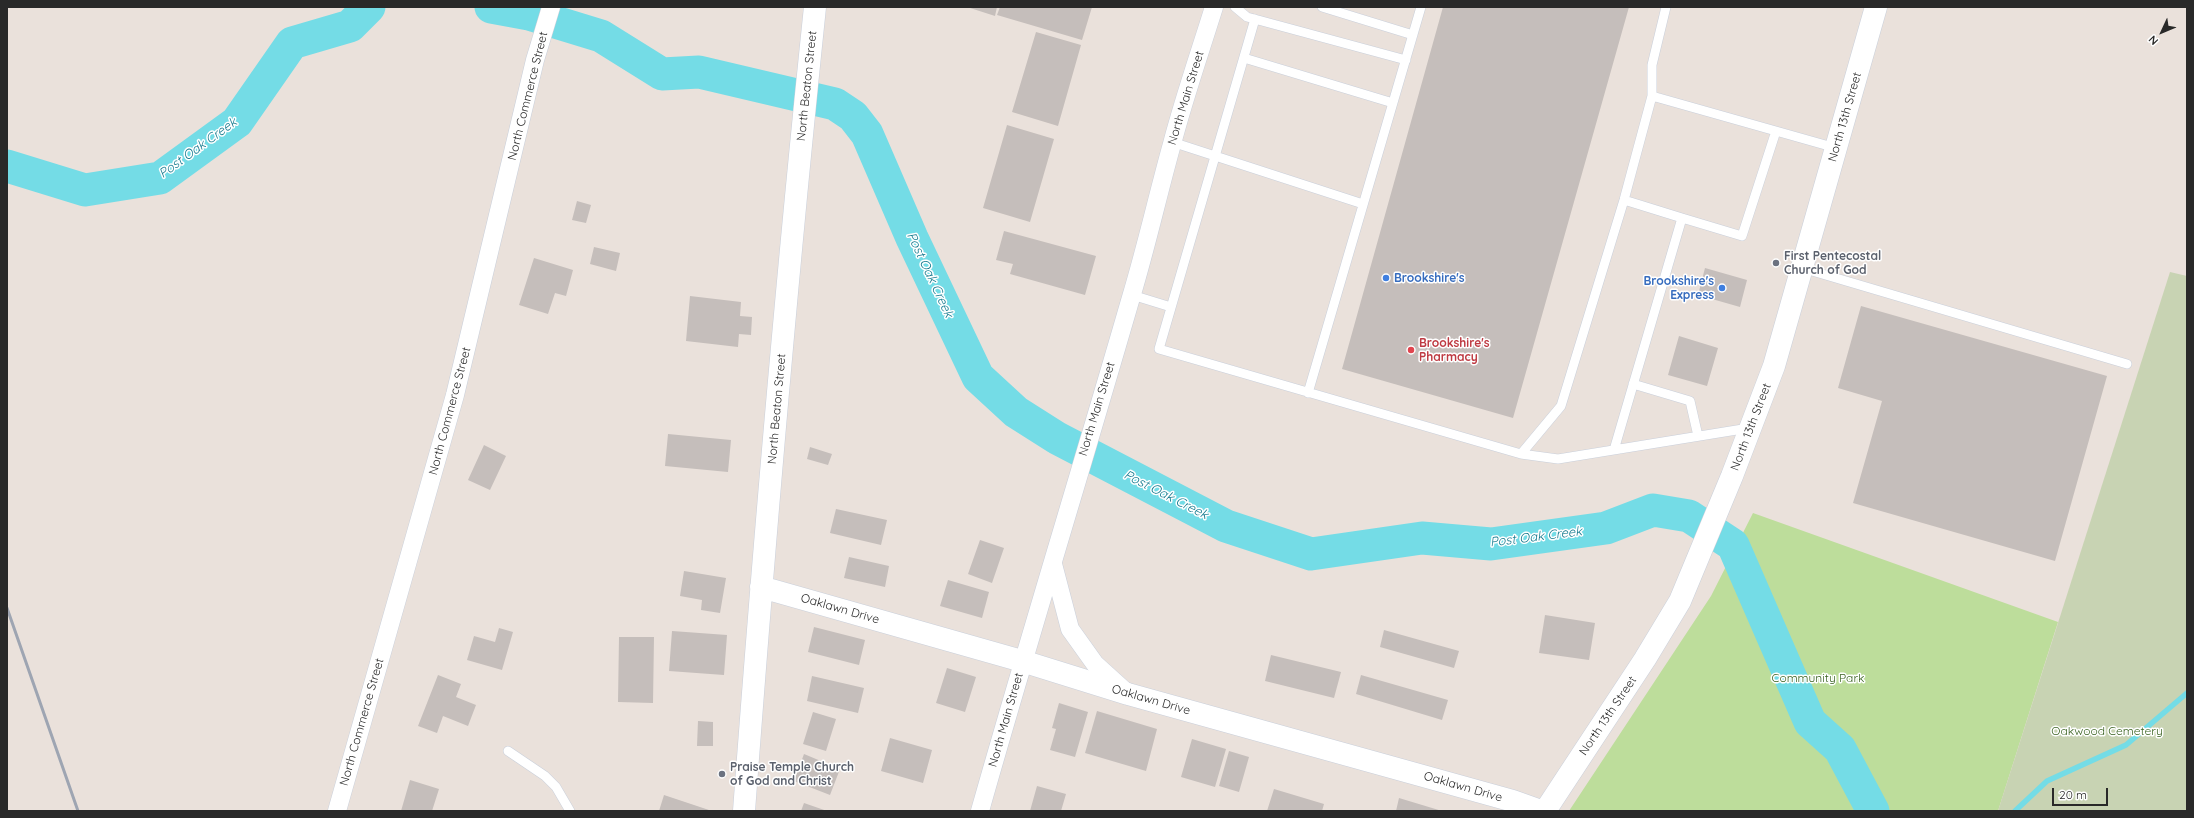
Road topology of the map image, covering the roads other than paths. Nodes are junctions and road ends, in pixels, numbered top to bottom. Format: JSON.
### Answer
{"nodes":[{"id":1,"x":551,"y":7,"type":"edge"},
{"id":2,"x":815,"y":7,"type":"edge"},
{"id":3,"x":1214,"y":7,"type":"edge"},
{"id":4,"x":1235,"y":7,"type":"edge"},
{"id":5,"x":1322,"y":7,"type":"edge"},
{"id":6,"x":1421,"y":7,"type":"edge"},
{"id":7,"x":1666,"y":7,"type":"edge"},
{"id":8,"x":1876,"y":7,"type":"edge"},
{"id":9,"x":1255,"y":19,"type":"junction"},
{"id":10,"x":1413,"y":35,"type":"junction"},
{"id":11,"x":1244,"y":58,"type":"junction"},
{"id":12,"x":1406,"y":60,"type":"junction"},
{"id":13,"x":1652,"y":96,"type":"junction"},
{"id":14,"x":1393,"y":103,"type":"junction"},
{"id":15,"x":1776,"y":131,"type":"junction"},
{"id":16,"x":1172,"y":142,"type":"junction"},
{"id":17,"x":1836,"y":148,"type":"junction"},
{"id":18,"x":1215,"y":157,"type":"junction"},
{"id":19,"x":1624,"y":200,"type":"junction"},
{"id":20,"x":1363,"y":204,"type":"junction"},
{"id":21,"x":1682,"y":218,"type":"junction"},
{"id":22,"x":1802,"y":268,"type":"junction"},
{"id":23,"x":1132,"y":295,"type":"junction"},
{"id":24,"x":1171,"y":307,"type":"junction"},
{"id":25,"x":2127,"y":364,"type":"dead end"},
{"id":26,"x":1633,"y":384,"type":"junction"},
{"id":27,"x":1308,"y":393,"type":"junction"},
{"id":28,"x":1751,"y":428,"type":"junction"},
{"id":29,"x":1698,"y":436,"type":"junction"},
{"id":30,"x":1614,"y":450,"type":"junction"},
{"id":31,"x":1521,"y":454,"type":"junction"},
{"id":32,"x":1053,"y":563,"type":"junction"},
{"id":33,"x":761,"y":587,"type":"junction"},
{"id":34,"x":1022,"y":661,"type":"junction"},
{"id":35,"x":1128,"y":694,"type":"junction"},
{"id":36,"x":508,"y":751,"type":"dead end"},
{"id":37,"x":337,"y":811,"type":"edge"},
{"id":38,"x":570,"y":811,"type":"edge"},
{"id":39,"x":744,"y":811,"type":"edge"},
{"id":40,"x":980,"y":811,"type":"edge"},
{"id":41,"x":1541,"y":811,"type":"edge"},
{"id":42,"x":1545,"y":811,"type":"edge"}],
"edges":[{"from":1,"to":37,"type":"street","name":"North Commerce Street"},
{"from":2,"to":33,"type":"street","name":"North Beaton Street"},
{"from":3,"to":16,"type":"street","name":"North Main Street"},
{"from":4,"to":9,"type":"lane"},
{"from":5,"to":10,"type":"lane"},
{"from":6,"to":10,"type":"lane"},
{"from":7,"to":13,"type":"lane"},
{"from":8,"to":17,"type":"street","name":"North 13th Street"},
{"from":9,"to":11,"type":"lane"},
{"from":9,"to":12,"type":"lane"},
{"from":10,"to":12,"type":"lane"},
{"from":11,"to":14,"type":"lane"},
{"from":11,"to":18,"type":"lane"},
{"from":12,"to":14,"type":"lane"},
{"from":13,"to":15,"type":"lane"},
{"from":13,"to":19,"type":"lane"},
{"from":14,"to":20,"type":"lane"},
{"from":15,"to":17,"type":"lane"},
{"from":15,"to":21,"type":"lane"},
{"from":16,"to":18,"type":"lane"},
{"from":16,"to":23,"type":"street","name":"North Main Street"},
{"from":17,"to":22,"type":"street","name":"North 13th Street"},
{"from":18,"to":20,"type":"lane"},
{"from":18,"to":24,"type":"lane"},
{"from":19,"to":21,"type":"lane"},
{"from":19,"to":31,"type":"lane"},
{"from":20,"to":27,"type":"lane"},
{"from":21,"to":26,"type":"lane"},
{"from":22,"to":25,"type":"lane"},
{"from":22,"to":28,"type":"street","name":"North 13th Street"},
{"from":23,"to":24,"type":"lane"},
{"from":23,"to":32,"type":"street","name":"North Main Street"},
{"from":24,"to":27,"type":"lane"},
{"from":26,"to":29,"type":"lane"},
{"from":26,"to":30,"type":"lane"},
{"from":27,"to":31,"type":"lane"},
{"from":28,"to":29,"type":"lane"},
{"from":28,"to":42,"type":"street","name":"North 13th Street"},
{"from":29,"to":30,"type":"lane"},
{"from":30,"to":31,"type":"lane"},
{"from":32,"to":34,"type":"street","name":"North Main Street"},
{"from":32,"to":35,"type":"street"},
{"from":33,"to":34,"type":"street","name":"Oaklawn Drive"},
{"from":33,"to":39,"type":"street","name":"North Beaton Street"},
{"from":34,"to":35,"type":"street","name":"Oaklawn Drive"},
{"from":34,"to":40,"type":"street","name":"North Main Street"},
{"from":35,"to":41,"type":"street","name":"Oaklawn Drive"},
{"from":36,"to":38,"type":"lane"}]}
